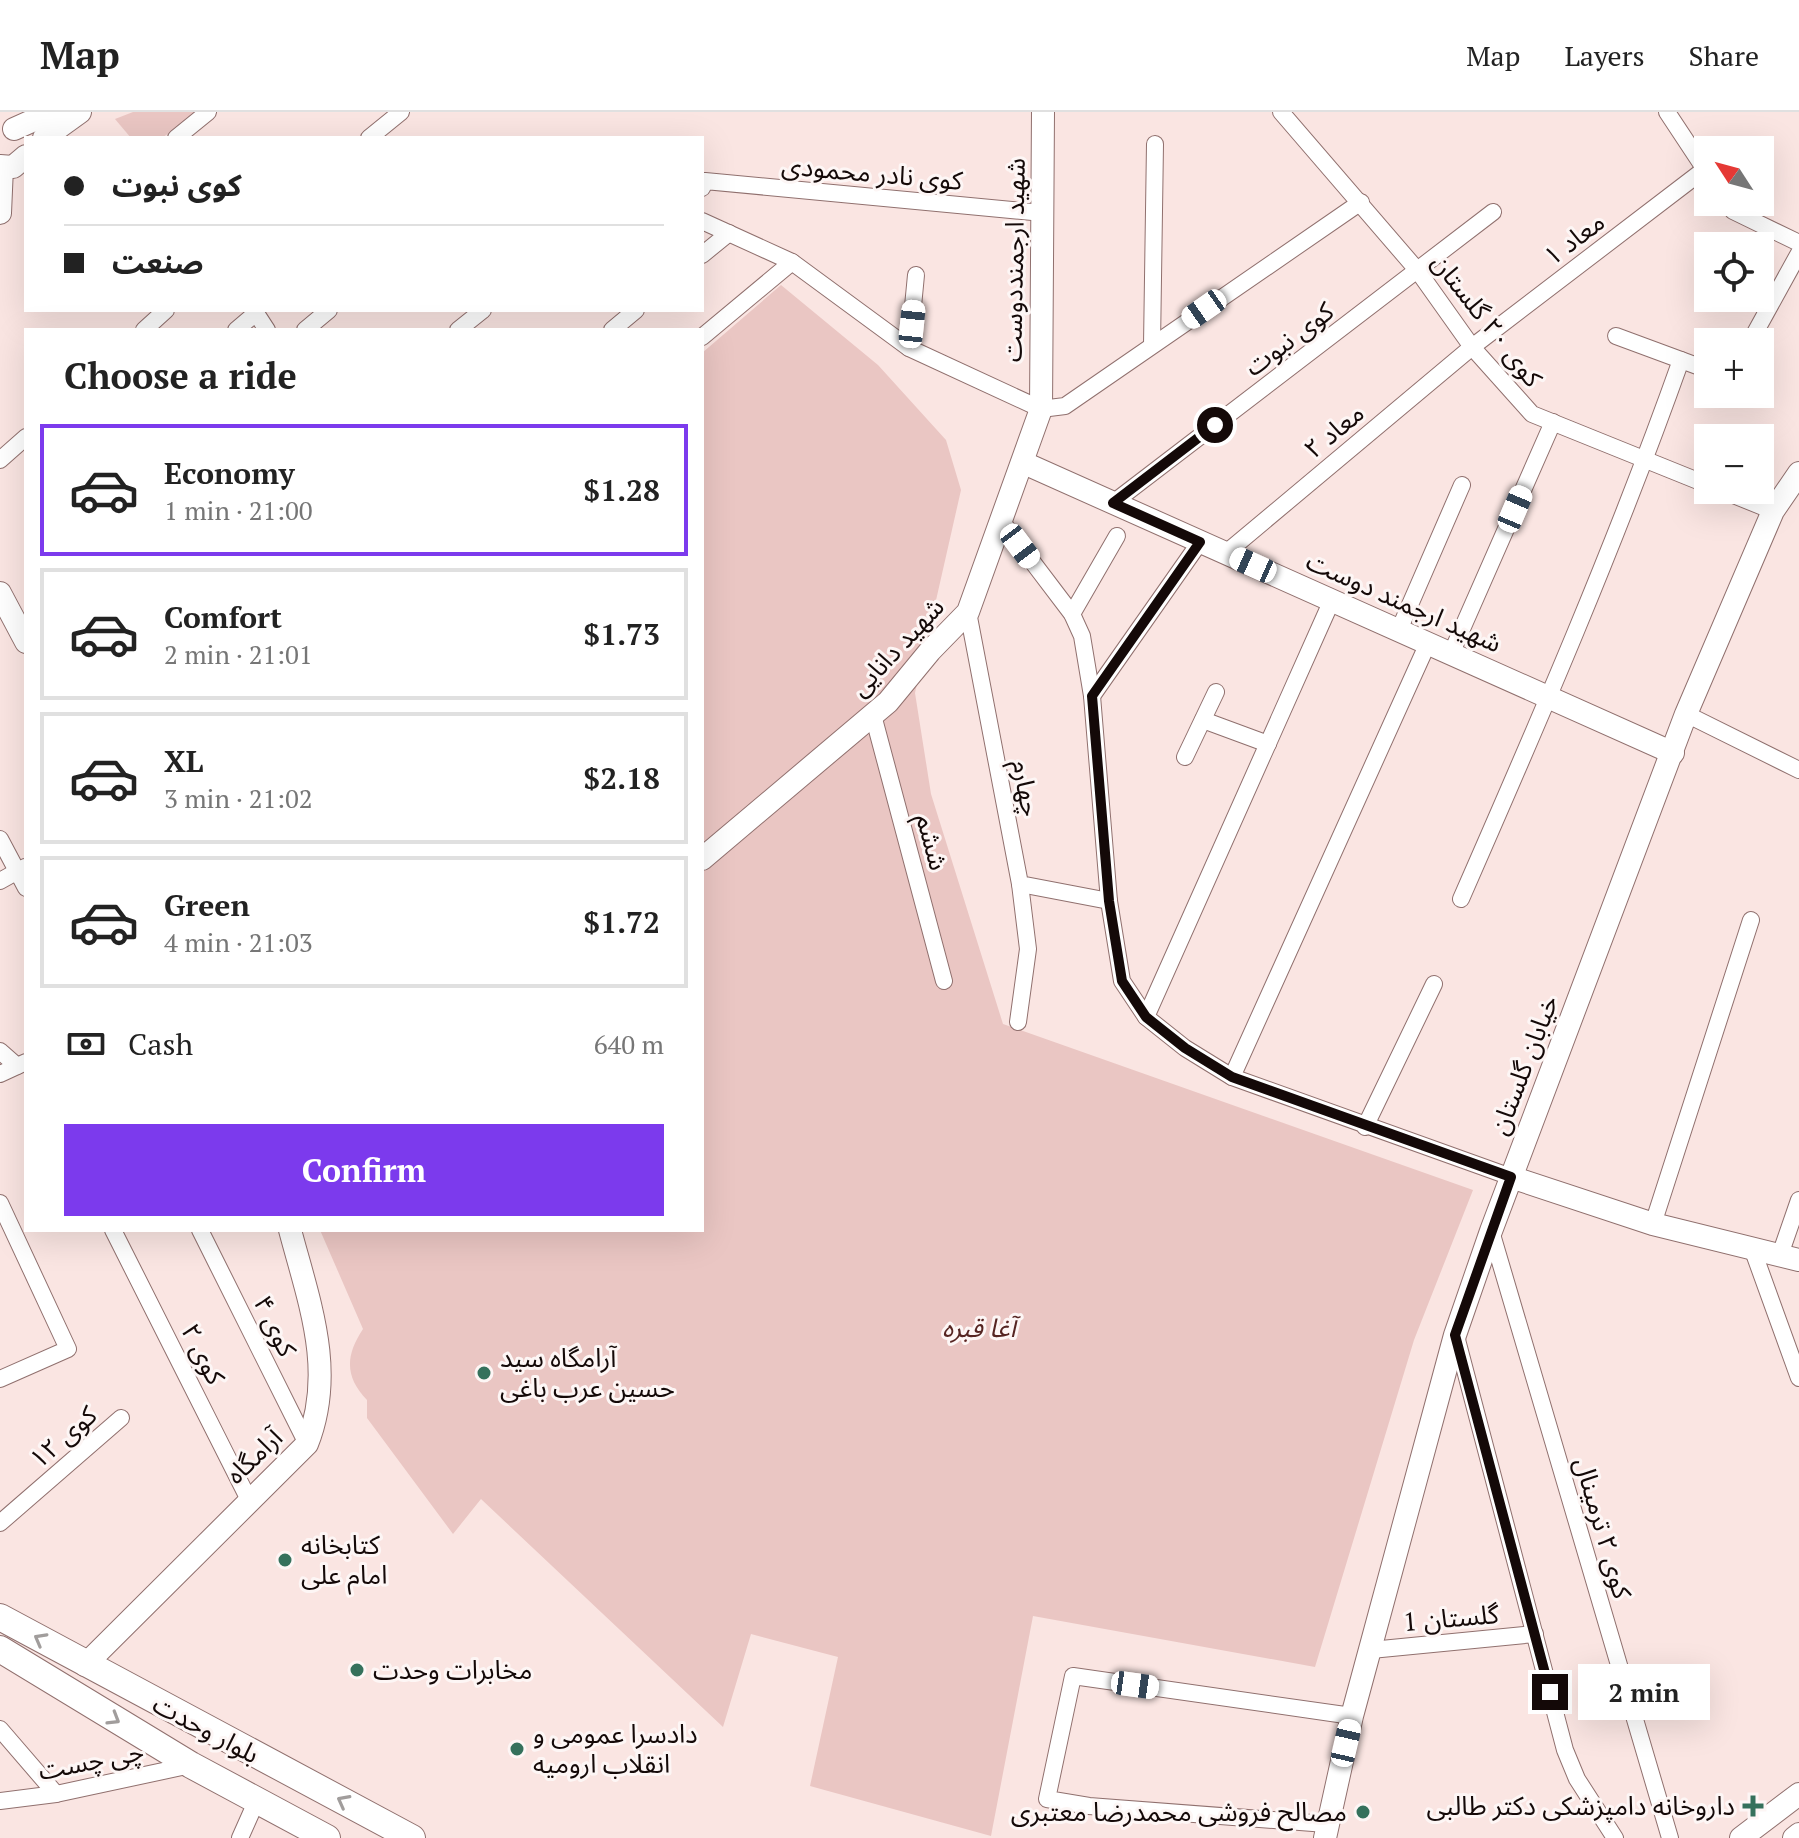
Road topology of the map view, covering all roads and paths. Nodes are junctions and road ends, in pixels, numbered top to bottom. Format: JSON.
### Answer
{"nodes":[{"id":1,"x":52,"y":112,"type":"edge"},
{"id":2,"x":80,"y":112,"type":"edge"},
{"id":3,"x":208,"y":112,"type":"edge"},
{"id":4,"x":401,"y":112,"type":"edge"},
{"id":5,"x":1043,"y":112,"type":"edge"},
{"id":6,"x":1281,"y":112,"type":"edge"},
{"id":7,"x":1667,"y":112,"type":"edge"},
{"id":8,"x":10,"y":128,"type":"edge"},
{"id":9,"x":47,"y":136,"type":"edge"},
{"id":10,"x":178,"y":136,"type":"edge"},
{"id":11,"x":371,"y":136,"type":"edge"},
{"id":12,"x":1155,"y":144,"type":"dead end"},
{"id":13,"x":1694,"y":153,"type":"edge"},
{"id":14,"x":24,"y":159,"type":"edge"},
{"id":15,"x":1,"y":167,"type":"edge"},
{"id":16,"x":1694,"y":180,"type":"edge"},
{"id":17,"x":704,"y":183,"type":"edge"},
{"id":18,"x":1361,"y":202,"type":"junction"},
{"id":19,"x":1493,"y":212,"type":"dead end"},
{"id":20,"x":0,"y":213,"type":"edge"},
{"id":21,"x":1043,"y":213,"type":"junction"},
{"id":22,"x":1743,"y":216,"type":"edge"},
{"id":23,"x":704,"y":222,"type":"edge"},
{"id":24,"x":729,"y":233,"type":"junction"},
{"id":25,"x":1799,"y":243,"type":"edge"},
{"id":26,"x":704,"y":253,"type":"edge"},
{"id":27,"x":1799,"y":253,"type":"edge"},
{"id":28,"x":792,"y":262,"type":"junction"},
{"id":29,"x":1418,"y":271,"type":"junction"},
{"id":30,"x":916,"y":275,"type":"dead end"},
{"id":31,"x":164,"y":312,"type":"edge"},
{"id":32,"x":255,"y":312,"type":"edge"},
{"id":33,"x":327,"y":312,"type":"edge"},
{"id":34,"x":480,"y":312,"type":"edge"},
{"id":35,"x":634,"y":312,"type":"edge"},
{"id":36,"x":146,"y":328,"type":"edge"},
{"id":37,"x":238,"y":328,"type":"edge"},
{"id":38,"x":307,"y":328,"type":"edge"},
{"id":39,"x":460,"y":328,"type":"edge"},
{"id":40,"x":614,"y":328,"type":"edge"},
{"id":41,"x":1758,"y":328,"type":"edge"},
{"id":42,"x":704,"y":335,"type":"edge"},
{"id":43,"x":1616,"y":336,"type":"dead end"},
{"id":44,"x":1152,"y":345,"type":"junction"},
{"id":45,"x":1472,"y":347,"type":"junction"},
{"id":46,"x":909,"y":348,"type":"junction"},
{"id":47,"x":1681,"y":360,"type":"junction"},
{"id":48,"x":1694,"y":365,"type":"edge"},
{"id":49,"x":1041,"y":409,"type":"junction"},
{"id":50,"x":1553,"y":422,"type":"junction"},
{"id":51,"x":24,"y":439,"type":"edge"},
{"id":52,"x":0,"y":460,"type":"edge"},
{"id":53,"x":1646,"y":460,"type":"junction"},
{"id":54,"x":1024,"y":463,"type":"junction"},
{"id":55,"x":1799,"y":473,"type":"edge"},
{"id":56,"x":1694,"y":479,"type":"edge"},
{"id":57,"x":1462,"y":485,"type":"dead end"},
{"id":58,"x":1113,"y":503,"type":"junction"},
{"id":59,"x":1756,"y":504,"type":"edge"},
{"id":60,"x":1773,"y":511,"type":"junction"},
{"id":61,"x":1003,"y":523,"type":"junction"},
{"id":62,"x":1117,"y":536,"type":"dead end"},
{"id":63,"x":1200,"y":542,"type":"junction"},
{"id":64,"x":1226,"y":553,"type":"junction"},
{"id":65,"x":0,"y":593,"type":"edge"},
{"id":66,"x":1332,"y":600,"type":"junction"},
{"id":67,"x":6,"y":612,"type":"edge"},
{"id":68,"x":968,"y":612,"type":"junction"},
{"id":69,"x":1072,"y":614,"type":"junction"},
{"id":70,"x":1399,"y":630,"type":"junction"},
{"id":71,"x":24,"y":639,"type":"edge"},
{"id":72,"x":1428,"y":643,"type":"junction"},
{"id":73,"x":1451,"y":654,"type":"junction"},
{"id":74,"x":1216,"y":692,"type":"dead end"},
{"id":75,"x":1092,"y":696,"type":"junction"},
{"id":76,"x":1549,"y":697,"type":"junction"},
{"id":77,"x":1686,"y":714,"type":"junction"},
{"id":78,"x":873,"y":715,"type":"junction"},
{"id":79,"x":1203,"y":720,"type":"junction"},
{"id":80,"x":1268,"y":744,"type":"junction"},
{"id":81,"x":1673,"y":753,"type":"junction"},
{"id":82,"x":1185,"y":757,"type":"dead end"},
{"id":83,"x":1799,"y":770,"type":"edge"},
{"id":84,"x":0,"y":839,"type":"edge"},
{"id":85,"x":704,"y":857,"type":"edge"},
{"id":86,"x":22,"y":869,"type":"edge"},
{"id":87,"x":0,"y":881,"type":"edge"},
{"id":88,"x":1020,"y":884,"type":"junction"},
{"id":89,"x":1461,"y":899,"type":"dead end"},
{"id":90,"x":1109,"y":901,"type":"junction"},
{"id":91,"x":1751,"y":920,"type":"dead end"},
{"id":92,"x":944,"y":981,"type":"dead end"},
{"id":93,"x":1434,"y":984,"type":"dead end"},
{"id":94,"x":1146,"y":1017,"type":"junction"},
{"id":95,"x":1018,"y":1022,"type":"dead end"},
{"id":96,"x":0,"y":1051,"type":"edge"},
{"id":97,"x":21,"y":1064,"type":"edge"},
{"id":98,"x":0,"y":1074,"type":"edge"},
{"id":99,"x":1232,"y":1077,"type":"junction"},
{"id":100,"x":1365,"y":1127,"type":"junction"},
{"id":101,"x":1511,"y":1177,"type":"junction"},
{"id":102,"x":1799,"y":1200,"type":"edge"},
{"id":103,"x":0,"y":1203,"type":"edge"},
{"id":104,"x":1653,"y":1224,"type":"junction"},
{"id":105,"x":1491,"y":1231,"type":"junction"},
{"id":106,"x":114,"y":1232,"type":"edge"},
{"id":107,"x":201,"y":1232,"type":"edge"},
{"id":108,"x":291,"y":1232,"type":"edge"},
{"id":109,"x":1752,"y":1248,"type":"junction"},
{"id":110,"x":1790,"y":1258,"type":"edge"},
{"id":111,"x":1455,"y":1335,"type":"junction"},
{"id":112,"x":1799,"y":1378,"type":"edge"},
{"id":113,"x":0,"y":1379,"type":"edge"},
{"id":114,"x":121,"y":1418,"type":"dead end"},
{"id":115,"x":307,"y":1444,"type":"junction"},
{"id":116,"x":249,"y":1500,"type":"junction"},
{"id":117,"x":1,"y":1519,"type":"edge"},
{"id":118,"x":0,"y":1617,"type":"edge"},
{"id":119,"x":1535,"y":1634,"type":"junction"},
{"id":120,"x":0,"y":1649,"type":"edge"},
{"id":121,"x":1371,"y":1650,"type":"junction"},
{"id":122,"x":85,"y":1665,"type":"junction"},
{"id":123,"x":1352,"y":1716,"type":"junction"},
{"id":124,"x":0,"y":1729,"type":"edge"},
{"id":125,"x":191,"y":1765,"type":"junction"},
{"id":126,"x":56,"y":1794,"type":"junction"},
{"id":127,"x":1799,"y":1794,"type":"edge"},
{"id":128,"x":0,"y":1801,"type":"edge"},
{"id":129,"x":256,"y":1802,"type":"junction"},
{"id":130,"x":1326,"y":1831,"type":"edge"},
{"id":131,"x":1799,"y":1834,"type":"edge"},
{"id":132,"x":240,"y":1838,"type":"edge"},
{"id":133,"x":327,"y":1838,"type":"edge"},
{"id":134,"x":412,"y":1838,"type":"edge"},
{"id":135,"x":1615,"y":1838,"type":"edge"},
{"id":136,"x":1670,"y":1838,"type":"edge"},
{"id":137,"x":1741,"y":1838,"type":"edge"},
{"id":138,"x":1794,"y":1838,"type":"edge"}],
"edges":[{"from":1,"to":8,"type":"main road"},
{"from":2,"to":9,"type":"main road"},
{"from":3,"to":10,"type":"street"},
{"from":4,"to":11,"type":"street"},
{"from":5,"to":21,"type":"main road","name":"شهید ارجمنددوست"},
{"from":6,"to":18,"type":"street","name":"کوی ۲۰ گلستان"},
{"from":7,"to":13,"type":"street"},
{"from":12,"to":44,"type":"street"},
{"from":14,"to":15,"type":"main road"},
{"from":15,"to":20,"type":"main road"},
{"from":16,"to":45,"type":"street","name":"معاد ۱"},
{"from":17,"to":21,"type":"street","name":"کوی نادر محمودی"},
{"from":18,"to":29,"type":"street","name":"کوی ۲۰ گلستان"},
{"from":18,"to":44,"type":"street"},
{"from":19,"to":29,"type":"street","name":"کوی نبوت"},
{"from":21,"to":49,"type":"main road","name":"شهید ارجمنددوست"},
{"from":22,"to":25,"type":"street"},
{"from":23,"to":24,"type":"street"},
{"from":24,"to":26,"type":"street"},
{"from":24,"to":28,"type":"street"},
{"from":27,"to":41,"type":"street"},
{"from":28,"to":42,"type":"street"},
{"from":28,"to":46,"type":"street"},
{"from":29,"to":45,"type":"street","name":"کوی ۲۰ گلستان"},
{"from":29,"to":58,"type":"street","name":"کوی نبوت"},
{"from":30,"to":46,"type":"street"},
{"from":31,"to":36,"type":"street"},
{"from":32,"to":37,"type":"street"},
{"from":33,"to":38,"type":"street"},
{"from":34,"to":39,"type":"street"},
{"from":35,"to":40,"type":"street"},
{"from":43,"to":47,"type":"street"},
{"from":44,"to":49,"type":"street"},
{"from":45,"to":50,"type":"street","name":"کوی ۲۰ گلستان"},
{"from":45,"to":64,"type":"street","name":"معاد ۲"},
{"from":46,"to":49,"type":"street"},
{"from":47,"to":48,"type":"street"},
{"from":47,"to":53,"type":"street"},
{"from":49,"to":54,"type":"main road","name":"شهید دانایی"},
{"from":50,"to":53,"type":"street","name":"کوی ۲۰ گلستان"},
{"from":50,"to":73,"type":"street"},
{"from":51,"to":52,"type":"street"},
{"from":53,"to":56,"type":"street","name":"کوی ۲۰ گلستان"},
{"from":53,"to":76,"type":"street"},
{"from":54,"to":58,"type":"main road","name":"شهید ارجمند دوست"},
{"from":54,"to":61,"type":"main road","name":"شهید دانایی"},
{"from":55,"to":60,"type":"main road","name":"خیابان گلستان"},
{"from":57,"to":70,"type":"street"},
{"from":58,"to":63,"type":"main road","name":"شهید ارجمند دوست"},
{"from":59,"to":60,"type":"street"},
{"from":60,"to":77,"type":"main road","name":"خیابان گلستان"},
{"from":61,"to":68,"type":"main road","name":"شهید دانایی"},
{"from":61,"to":69,"type":"street"},
{"from":62,"to":69,"type":"street"},
{"from":63,"to":64,"type":"main road","name":"شهید ارجمند دوست"},
{"from":63,"to":75,"type":"street"},
{"from":64,"to":66,"type":"main road","name":"شهید ارجمند دوست"},
{"from":65,"to":67,"type":"main road"},
{"from":66,"to":70,"type":"main road","name":"شهید ارجمند دوست"},
{"from":66,"to":80,"type":"street"},
{"from":67,"to":71,"type":"main road"},
{"from":68,"to":78,"type":"main road","name":"شهید دانایی"},
{"from":68,"to":88,"type":"street","name":"چهارم"},
{"from":69,"to":75,"type":"street"},
{"from":70,"to":72,"type":"main road","name":"شهید ارجمند دوست"},
{"from":72,"to":73,"type":"main road","name":"شهید ارجمند دوست"},
{"from":72,"to":99,"type":"street"},
{"from":73,"to":76,"type":"main road","name":"شهید ارجمند دوست"},
{"from":74,"to":79,"type":"street"},
{"from":75,"to":90,"type":"street"},
{"from":76,"to":81,"type":"main road","name":"شهید ارجمند دوست"},
{"from":76,"to":89,"type":"street"},
{"from":77,"to":81,"type":"main road","name":"خیابان گلستان"},
{"from":77,"to":83,"type":"street"},
{"from":78,"to":85,"type":"main road","name":"شهید دانایی"},
{"from":78,"to":92,"type":"street","name":"ششم"},
{"from":79,"to":80,"type":"street"},
{"from":79,"to":82,"type":"street"},
{"from":80,"to":94,"type":"street"},
{"from":81,"to":101,"type":"main road","name":"خیابان گلستان"},
{"from":84,"to":86,"type":"street"},
{"from":86,"to":87,"type":"street"},
{"from":88,"to":90,"type":"street"},
{"from":88,"to":95,"type":"street","name":"چهارم"},
{"from":90,"to":94,"type":"street"},
{"from":91,"to":104,"type":"street"},
{"from":93,"to":100,"type":"street"},
{"from":94,"to":99,"type":"street"},
{"from":96,"to":97,"type":"street"},
{"from":97,"to":98,"type":"street"},
{"from":99,"to":100,"type":"street"},
{"from":100,"to":101,"type":"street"},
{"from":101,"to":104,"type":"main road"},
{"from":101,"to":105,"type":"main road","name":"خیابان گلستان"},
{"from":102,"to":110,"type":"street"},
{"from":103,"to":113,"type":"street"},
{"from":104,"to":109,"type":"main road"},
{"from":105,"to":111,"type":"main road","name":"خیابان گلستان"},
{"from":105,"to":136,"type":"street","name":"کوی ۲ ترمینال"},
{"from":106,"to":116,"type":"street","name":"کوی ۲"},
{"from":107,"to":115,"type":"street","name":"کوی ۴"},
{"from":108,"to":115,"type":"main road","name":"آرامگاه"},
{"from":109,"to":110,"type":"main road"},
{"from":109,"to":112,"type":"street"},
{"from":111,"to":119,"type":"street"},
{"from":111,"to":121,"type":"main road","name":"خیابان گلستان"},
{"from":114,"to":117,"type":"street","name":"کوی ۱۲"},
{"from":115,"to":116,"type":"main road","name":"آرامگاه"},
{"from":116,"to":122,"type":"main road","name":"آرامگاه"},
{"from":122,"to":118,"type":"main road","name":"بلوار وحدت","one_way":true},
{"from":119,"to":121,"type":"street","name":"گلستان 1"},
{"from":119,"to":135,"type":"street"},
{"from":120,"to":125,"type":"main road","name":"بلوار وحدت","one_way":true},
{"from":121,"to":123,"type":"main road","name":"خیابان گلستان"},
{"from":134,"to":122,"type":"main road","name":"بلوار وحدت","one_way":true},
{"from":123,"to":130,"type":"main road","name":"خیابان گلستان"},
{"from":123,"to":130,"type":"street"},
{"from":124,"to":126,"type":"street"},
{"from":125,"to":126,"type":"street","name":"چی چست"},
{"from":125,"to":129,"type":"main road","name":"بلوار وحدت"},
{"from":126,"to":128,"type":"street","name":"چی چست"},
{"from":127,"to":137,"type":"main road"},
{"from":129,"to":132,"type":"street"},
{"from":129,"to":133,"type":"main road","name":"بلوار وحدت"},
{"from":131,"to":138,"type":"main road"}]}
